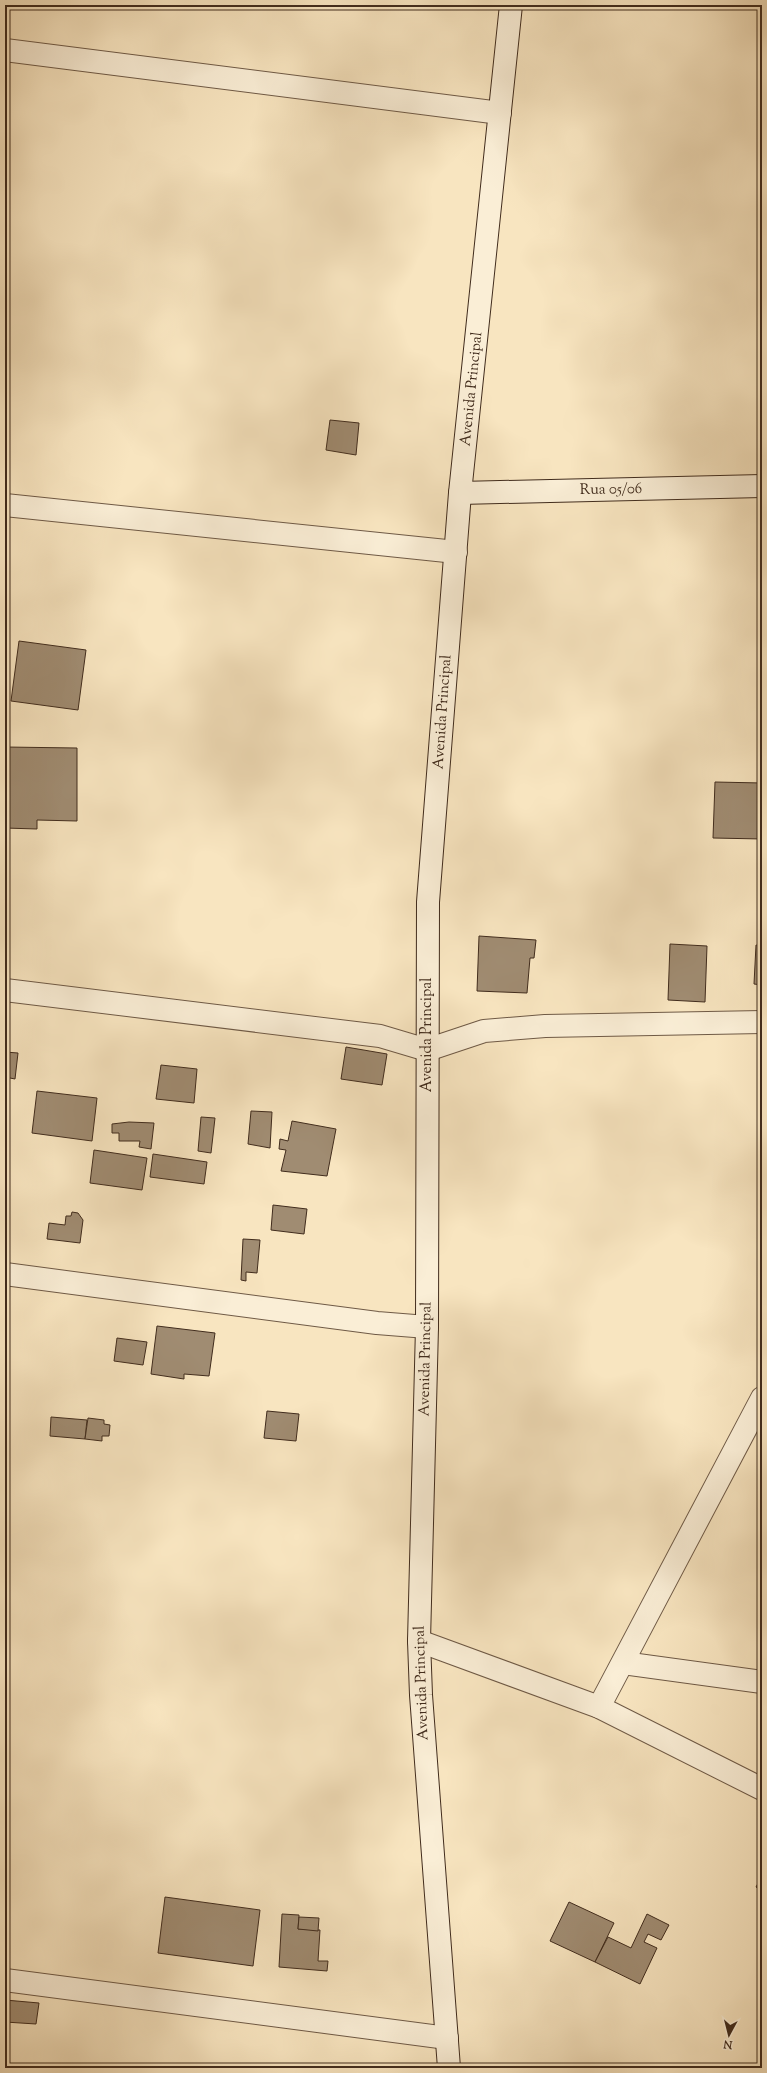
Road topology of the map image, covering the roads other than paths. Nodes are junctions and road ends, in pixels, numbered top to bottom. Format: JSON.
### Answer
{"nodes":[{"id":1,"x":511,"y":5,"type":"edge"},
{"id":2,"x":5,"y":50,"type":"edge"},
{"id":3,"x":500,"y":113,"type":"junction"},
{"id":4,"x":762,"y":486,"type":"edge"},
{"id":5,"x":460,"y":493,"type":"junction"},
{"id":6,"x":5,"y":505,"type":"edge"},
{"id":7,"x":456,"y":552,"type":"junction"},
{"id":8,"x":5,"y":990,"type":"edge"},
{"id":9,"x":762,"y":1022,"type":"edge"},
{"id":10,"x":427,"y":1050,"type":"junction"},
{"id":11,"x":5,"y":1274,"type":"edge"},
{"id":12,"x":427,"y":1327,"type":"junction"},
{"id":13,"x":762,"y":1398,"type":"edge"},
{"id":14,"x":419,"y":1641,"type":"junction"},
{"id":15,"x":623,"y":1663,"type":"junction"},
{"id":16,"x":762,"y":1682,"type":"edge"},
{"id":17,"x":599,"y":1707,"type":"junction"},
{"id":18,"x":762,"y":1789,"type":"edge"},
{"id":19,"x":5,"y":1980,"type":"edge"},
{"id":20,"x":447,"y":2038,"type":"junction"},
{"id":21,"x":449,"y":2068,"type":"edge"}],
"edges":[{"from":1,"to":3,"type":"street","name":"Avenida Principal"},
{"from":2,"to":3,"type":"street"},
{"from":3,"to":5,"type":"street","name":"Avenida Principal"},
{"from":4,"to":5,"type":"street","name":"Rua 05/06"},
{"from":5,"to":7,"type":"street","name":"Avenida Principal"},
{"from":6,"to":7,"type":"street"},
{"from":7,"to":10,"type":"street","name":"Avenida Principal"},
{"from":8,"to":10,"type":"street"},
{"from":9,"to":10,"type":"street"},
{"from":10,"to":12,"type":"street","name":"Avenida Principal"},
{"from":11,"to":12,"type":"street"},
{"from":12,"to":14,"type":"street","name":"Avenida Principal"},
{"from":13,"to":15,"type":"street"},
{"from":14,"to":17,"type":"street"},
{"from":14,"to":20,"type":"street","name":"Avenida Principal"},
{"from":15,"to":16,"type":"street"},
{"from":15,"to":17,"type":"street"},
{"from":17,"to":18,"type":"street"},
{"from":19,"to":20,"type":"street"},
{"from":20,"to":21,"type":"street","name":"Avenida Principal"}]}
